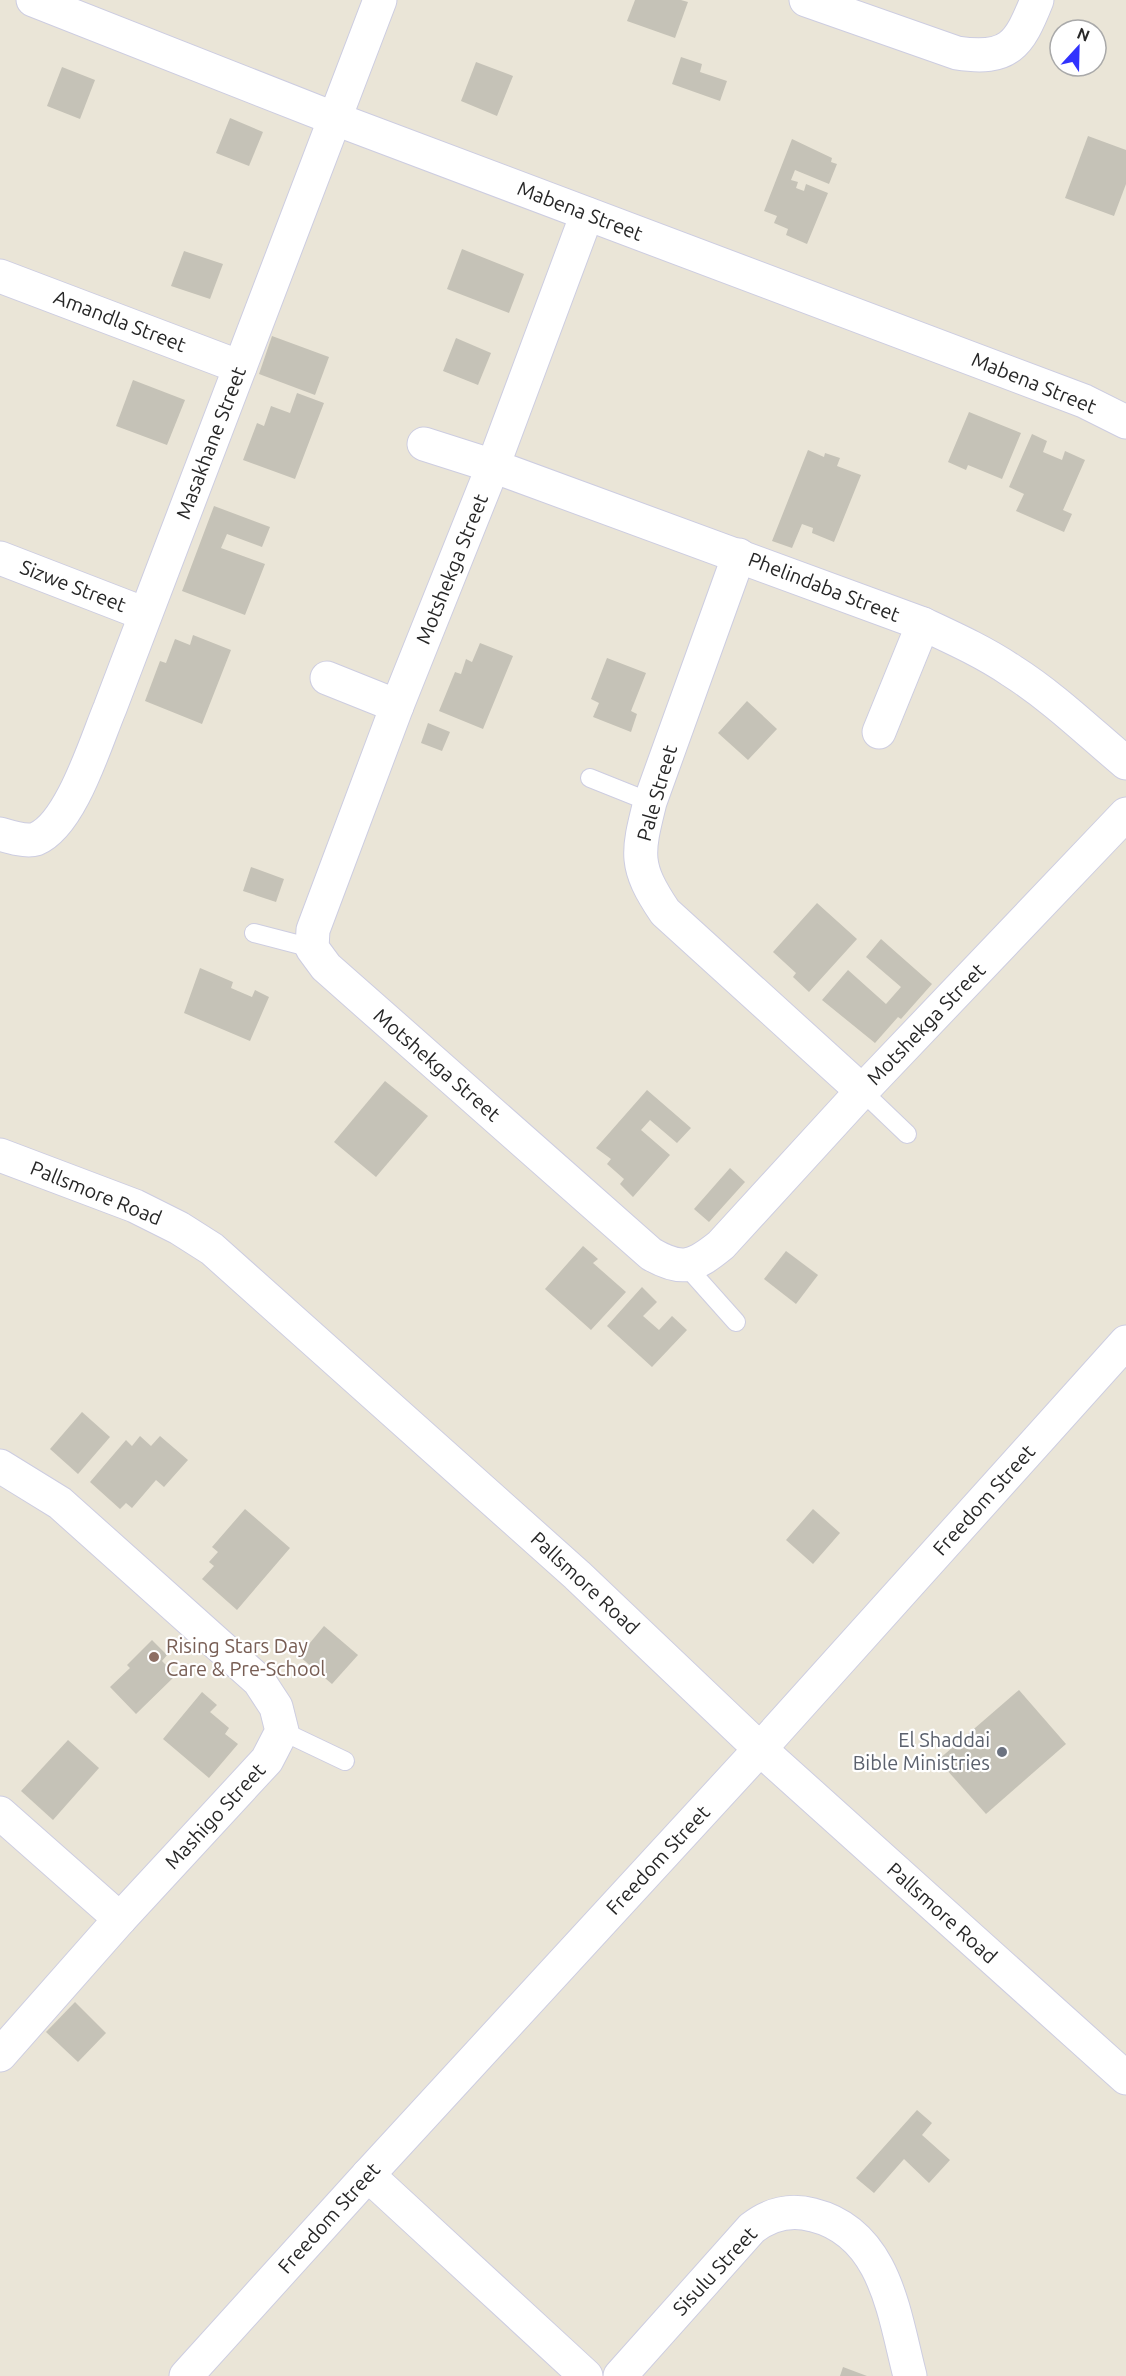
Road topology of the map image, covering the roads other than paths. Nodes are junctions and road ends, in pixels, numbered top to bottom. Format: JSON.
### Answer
{"nodes":[{"id":1,"x":33,"y":0,"type":"edge"},
{"id":2,"x":380,"y":0,"type":"edge"},
{"id":3,"x":806,"y":0,"type":"edge"},
{"id":4,"x":1037,"y":0,"type":"edge"},
{"id":5,"x":333,"y":118,"type":"junction"},
{"id":6,"x":587,"y":214,"type":"junction"},
{"id":7,"x":0,"y":276,"type":"edge"},
{"id":8,"x":240,"y":367,"type":"junction"},
{"id":9,"x":1126,"y":422,"type":"edge"},
{"id":10,"x":424,"y":444,"type":"dead end"},
{"id":11,"x":493,"y":466,"type":"junction"},
{"id":12,"x":739,"y":555,"type":"junction"},
{"id":13,"x":0,"y":558,"type":"edge"},
{"id":14,"x":145,"y":614,"type":"junction"},
{"id":15,"x":923,"y":624,"type":"junction"},
{"id":16,"x":327,"y":678,"type":"dead end"},
{"id":17,"x":397,"y":706,"type":"junction"},
{"id":18,"x":879,"y":732,"type":"dead end"},
{"id":19,"x":1126,"y":763,"type":"edge"},
{"id":20,"x":590,"y":778,"type":"dead end"},
{"id":21,"x":650,"y":802,"type":"junction"},
{"id":22,"x":1126,"y":814,"type":"edge"},
{"id":23,"x":0,"y":834,"type":"edge"},
{"id":24,"x":254,"y":933,"type":"dead end"},
{"id":25,"x":312,"y":948,"type":"junction"},
{"id":26,"x":862,"y":1091,"type":"junction"},
{"id":27,"x":908,"y":1134,"type":"dead end"},
{"id":28,"x":0,"y":1155,"type":"edge"},
{"id":29,"x":687,"y":1267,"type":"junction"},
{"id":30,"x":736,"y":1322,"type":"dead end"},
{"id":31,"x":1126,"y":1342,"type":"edge"},
{"id":32,"x":0,"y":1466,"type":"edge"},
{"id":33,"x":282,"y":1731,"type":"junction"},
{"id":34,"x":760,"y":1749,"type":"junction"},
{"id":35,"x":345,"y":1761,"type":"dead end"},
{"id":36,"x":0,"y":1813,"type":"edge"},
{"id":37,"x":120,"y":1919,"type":"junction"},
{"id":38,"x":0,"y":2055,"type":"edge"},
{"id":39,"x":1126,"y":2078,"type":"edge"},
{"id":40,"x":368,"y":2175,"type":"junction"},
{"id":41,"x":186,"y":2376,"type":"edge"},
{"id":42,"x":586,"y":2376,"type":"edge"},
{"id":43,"x":620,"y":2376,"type":"edge"},
{"id":44,"x":910,"y":2376,"type":"edge"}],
"edges":[{"from":1,"to":5,"type":"street","name":"Mabena Street"},
{"from":2,"to":5,"type":"street","name":"Masakhane Street"},
{"from":3,"to":4,"type":"street"},
{"from":5,"to":6,"type":"street","name":"Mabena Street"},
{"from":5,"to":8,"type":"street","name":"Masakhane Street"},
{"from":6,"to":9,"type":"street","name":"Mabena Street"},
{"from":6,"to":11,"type":"street","name":"Motshekga Street"},
{"from":7,"to":8,"type":"street","name":"Amandla Street"},
{"from":8,"to":14,"type":"street","name":"Masakhane Street"},
{"from":10,"to":11,"type":"street","name":"Phelindaba Street"},
{"from":11,"to":12,"type":"street","name":"Phelindaba Street"},
{"from":11,"to":17,"type":"street","name":"Motshekga Street"},
{"from":12,"to":15,"type":"street","name":"Phelindaba Street"},
{"from":12,"to":21,"type":"street","name":"Pale Street"},
{"from":13,"to":14,"type":"street","name":"Sizwe Street"},
{"from":14,"to":23,"type":"street","name":"Masakhane Street"},
{"from":15,"to":18,"type":"street"},
{"from":15,"to":19,"type":"street","name":"Phelindaba Street"},
{"from":16,"to":17,"type":"street"},
{"from":17,"to":25,"type":"street","name":"Motshekga Street"},
{"from":20,"to":21,"type":"lane"},
{"from":21,"to":26,"type":"street","name":"Pale Street"},
{"from":22,"to":26,"type":"street","name":"Motshekga Street"},
{"from":24,"to":25,"type":"lane"},
{"from":25,"to":29,"type":"street","name":"Motshekga Street"},
{"from":26,"to":27,"type":"lane"},
{"from":26,"to":29,"type":"street","name":"Motshekga Street"},
{"from":28,"to":34,"type":"street","name":"Pallsmore Road"},
{"from":29,"to":30,"type":"lane"},
{"from":31,"to":34,"type":"street","name":"Freedom Street"},
{"from":32,"to":33,"type":"street"},
{"from":33,"to":35,"type":"lane"},
{"from":33,"to":37,"type":"street","name":"Mashigo Street"},
{"from":34,"to":39,"type":"street","name":"Pallsmore Road"},
{"from":34,"to":40,"type":"street","name":"Freedom Street"},
{"from":36,"to":37,"type":"street"},
{"from":37,"to":38,"type":"street","name":"Mashigo Street"},
{"from":40,"to":41,"type":"street","name":"Freedom Street"},
{"from":40,"to":42,"type":"street"},
{"from":43,"to":44,"type":"street","name":"Sisulu Street"}]}
